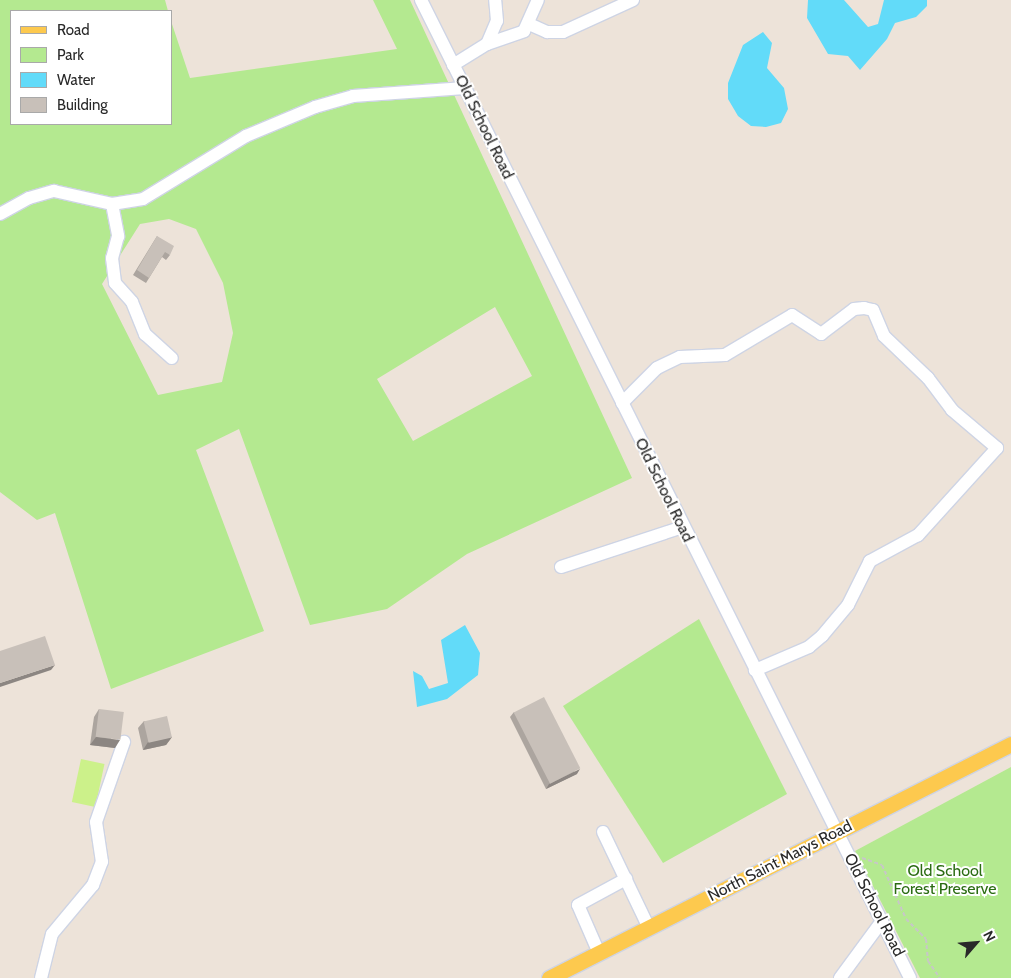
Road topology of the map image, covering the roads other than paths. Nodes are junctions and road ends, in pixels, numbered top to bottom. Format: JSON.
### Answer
{"nodes":[{"id":1,"x":421,"y":0,"type":"edge"},
{"id":2,"x":495,"y":0,"type":"edge"},
{"id":3,"x":538,"y":0,"type":"edge"},
{"id":4,"x":633,"y":0,"type":"edge"},
{"id":5,"x":530,"y":24,"type":"junction"},
{"id":6,"x":487,"y":44,"type":"junction"},
{"id":7,"x":453,"y":64,"type":"junction"},
{"id":8,"x":465,"y":88,"type":"junction"},
{"id":9,"x":112,"y":204,"type":"junction"},
{"id":10,"x":0,"y":214,"type":"edge"},
{"id":11,"x":172,"y":358,"type":"dead end"},
{"id":12,"x":622,"y":403,"type":"junction"},
{"id":13,"x":683,"y":527,"type":"junction"},
{"id":14,"x":562,"y":567,"type":"dead end"},
{"id":15,"x":755,"y":670,"type":"junction"},
{"id":16,"x":124,"y":742,"type":"dead end"},
{"id":17,"x":1011,"y":744,"type":"edge"},
{"id":18,"x":603,"y":832,"type":"dead end"},
{"id":19,"x":837,"y":832,"type":"junction"},
{"id":20,"x":626,"y":879,"type":"junction"},
{"id":21,"x":882,"y":921,"type":"junction"},
{"id":22,"x":649,"y":928,"type":"junction"},
{"id":23,"x":599,"y":953,"type":"junction"},
{"id":24,"x":41,"y":978,"type":"edge"},
{"id":25,"x":549,"y":978,"type":"edge"},
{"id":26,"x":840,"y":978,"type":"edge"},
{"id":27,"x":910,"y":978,"type":"edge"}],
"edges":[{"from":1,"to":7,"type":"street","name":"Old School Road"},
{"from":2,"to":6,"type":"street"},
{"from":3,"to":5,"type":"street"},
{"from":4,"to":5,"type":"street"},
{"from":5,"to":6,"type":"street"},
{"from":6,"to":7,"type":"street"},
{"from":7,"to":8,"type":"street","name":"Old School Road"},
{"from":8,"to":9,"type":"street"},
{"from":8,"to":12,"type":"street","name":"Old School Road"},
{"from":9,"to":10,"type":"street"},
{"from":9,"to":11,"type":"street"},
{"from":12,"to":13,"type":"street","name":"Old School Road"},
{"from":12,"to":15,"type":"street"},
{"from":13,"to":14,"type":"street"},
{"from":13,"to":15,"type":"street","name":"Old School Road"},
{"from":15,"to":19,"type":"street","name":"Old School Road"},
{"from":16,"to":24,"type":"street"},
{"from":17,"to":19,"type":"main road","name":"North Saint Marys Road"},
{"from":18,"to":20,"type":"street"},
{"from":19,"to":21,"type":"street","name":"Old School Road"},
{"from":19,"to":22,"type":"main road","name":"North Saint Marys Road"},
{"from":20,"to":22,"type":"street"},
{"from":20,"to":23,"type":"street"},
{"from":21,"to":26,"type":"street"},
{"from":21,"to":27,"type":"street","name":"Old School Road"},
{"from":22,"to":23,"type":"main road","name":"North Saint Marys Road"},
{"from":23,"to":25,"type":"main road","name":"North Saint Marys Road"}]}
